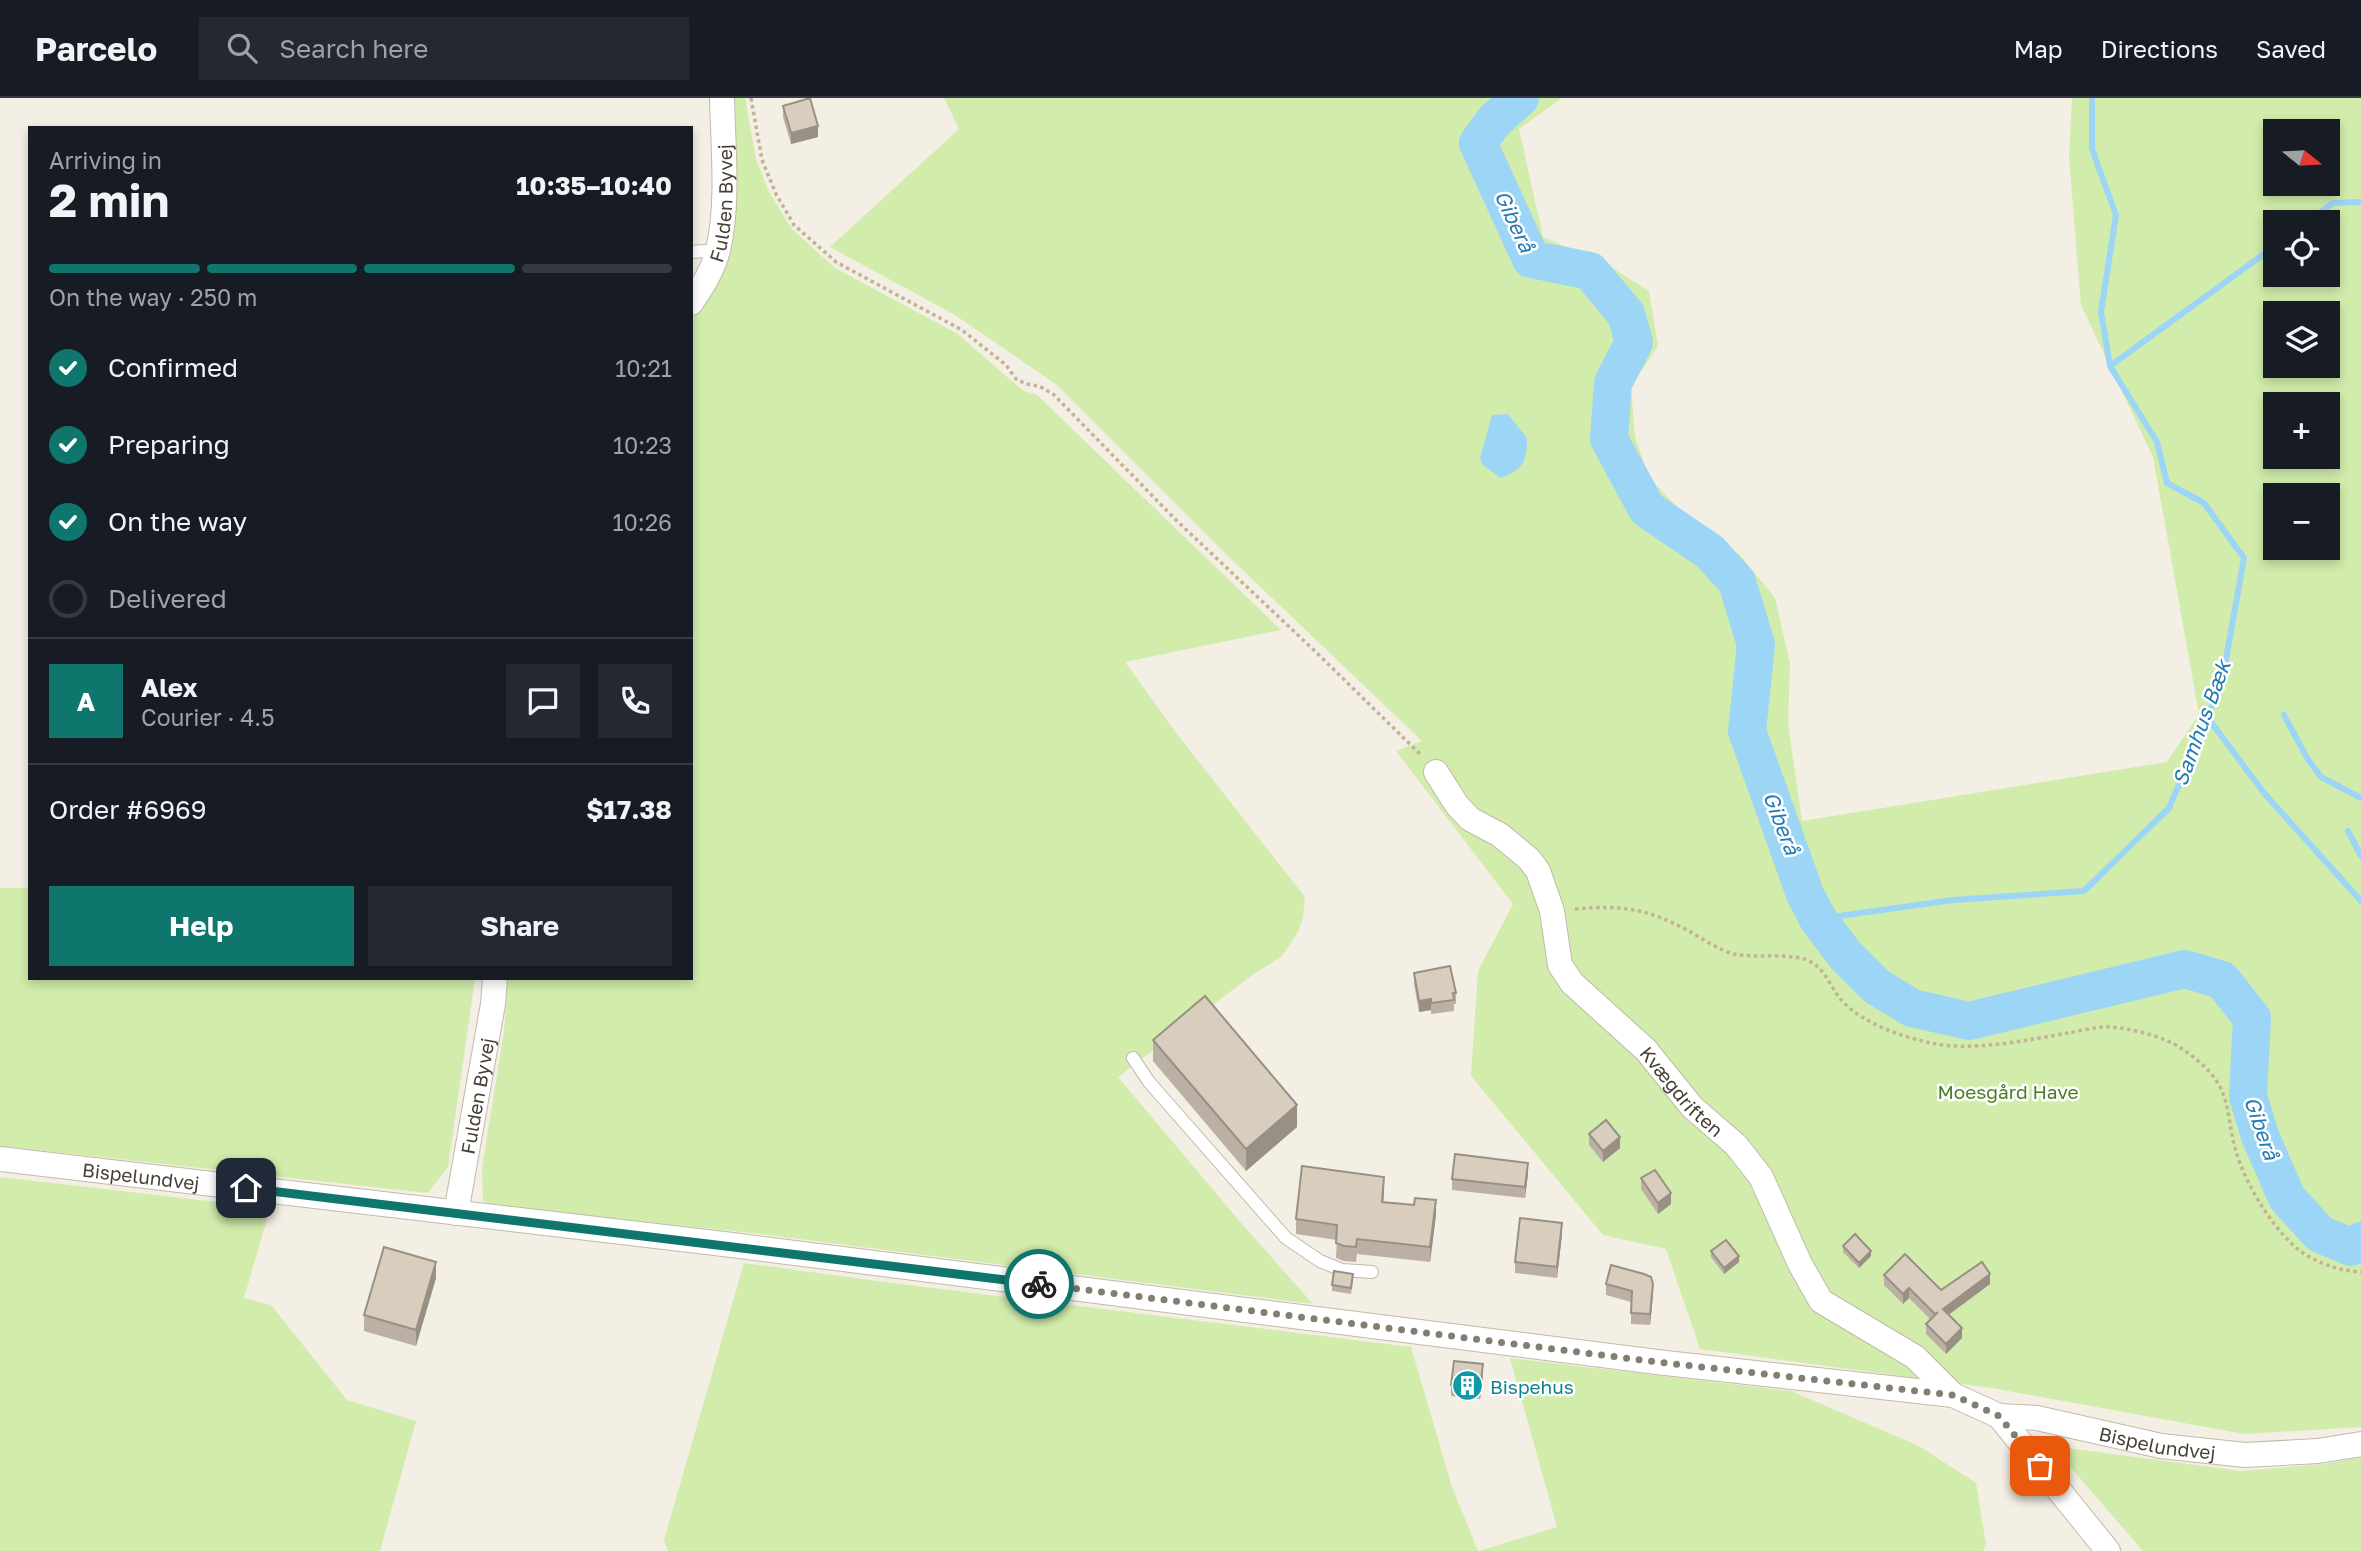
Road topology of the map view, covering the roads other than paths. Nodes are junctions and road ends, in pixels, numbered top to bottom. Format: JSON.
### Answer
{"nodes":[{"id":1,"x":722,"y":98,"type":"edge"},
{"id":2,"x":718,"y":250,"type":"junction"},
{"id":3,"x":693,"y":253,"type":"edge"},
{"id":4,"x":693,"y":300,"type":"edge"},
{"id":5,"x":1436,"y":772,"type":"road end"},
{"id":6,"x":495,"y":980,"type":"edge"},
{"id":7,"x":1133,"y":1058,"type":"dead end"},
{"id":8,"x":0,"y":1158,"type":"edge"},
{"id":9,"x":456,"y":1213,"type":"junction"},
{"id":10,"x":1372,"y":1272,"type":"dead end"},
{"id":11,"x":1953,"y":1395,"type":"junction"},
{"id":12,"x":1999,"y":1416,"type":"junction"},
{"id":13,"x":2361,"y":1444,"type":"edge"},
{"id":14,"x":2108,"y":1551,"type":"edge"}],
"edges":[{"from":1,"to":2,"type":"street","name":"Fulden Byvej"},
{"from":2,"to":3,"type":"lane"},
{"from":2,"to":4,"type":"street","name":"Fulden Byvej"},
{"from":5,"to":11,"type":"street","name":"Kvægdriften"},
{"from":6,"to":9,"type":"street","name":"Fulden Byvej"},
{"from":7,"to":10,"type":"lane"},
{"from":8,"to":9,"type":"street","name":"Bispelundvej"},
{"from":9,"to":11,"type":"street","name":"Bispelundvej"},
{"from":11,"to":12,"type":"street","name":"Bispelundvej"},
{"from":12,"to":13,"type":"street","name":"Bispelundvej"},
{"from":12,"to":14,"type":"street"}]}
